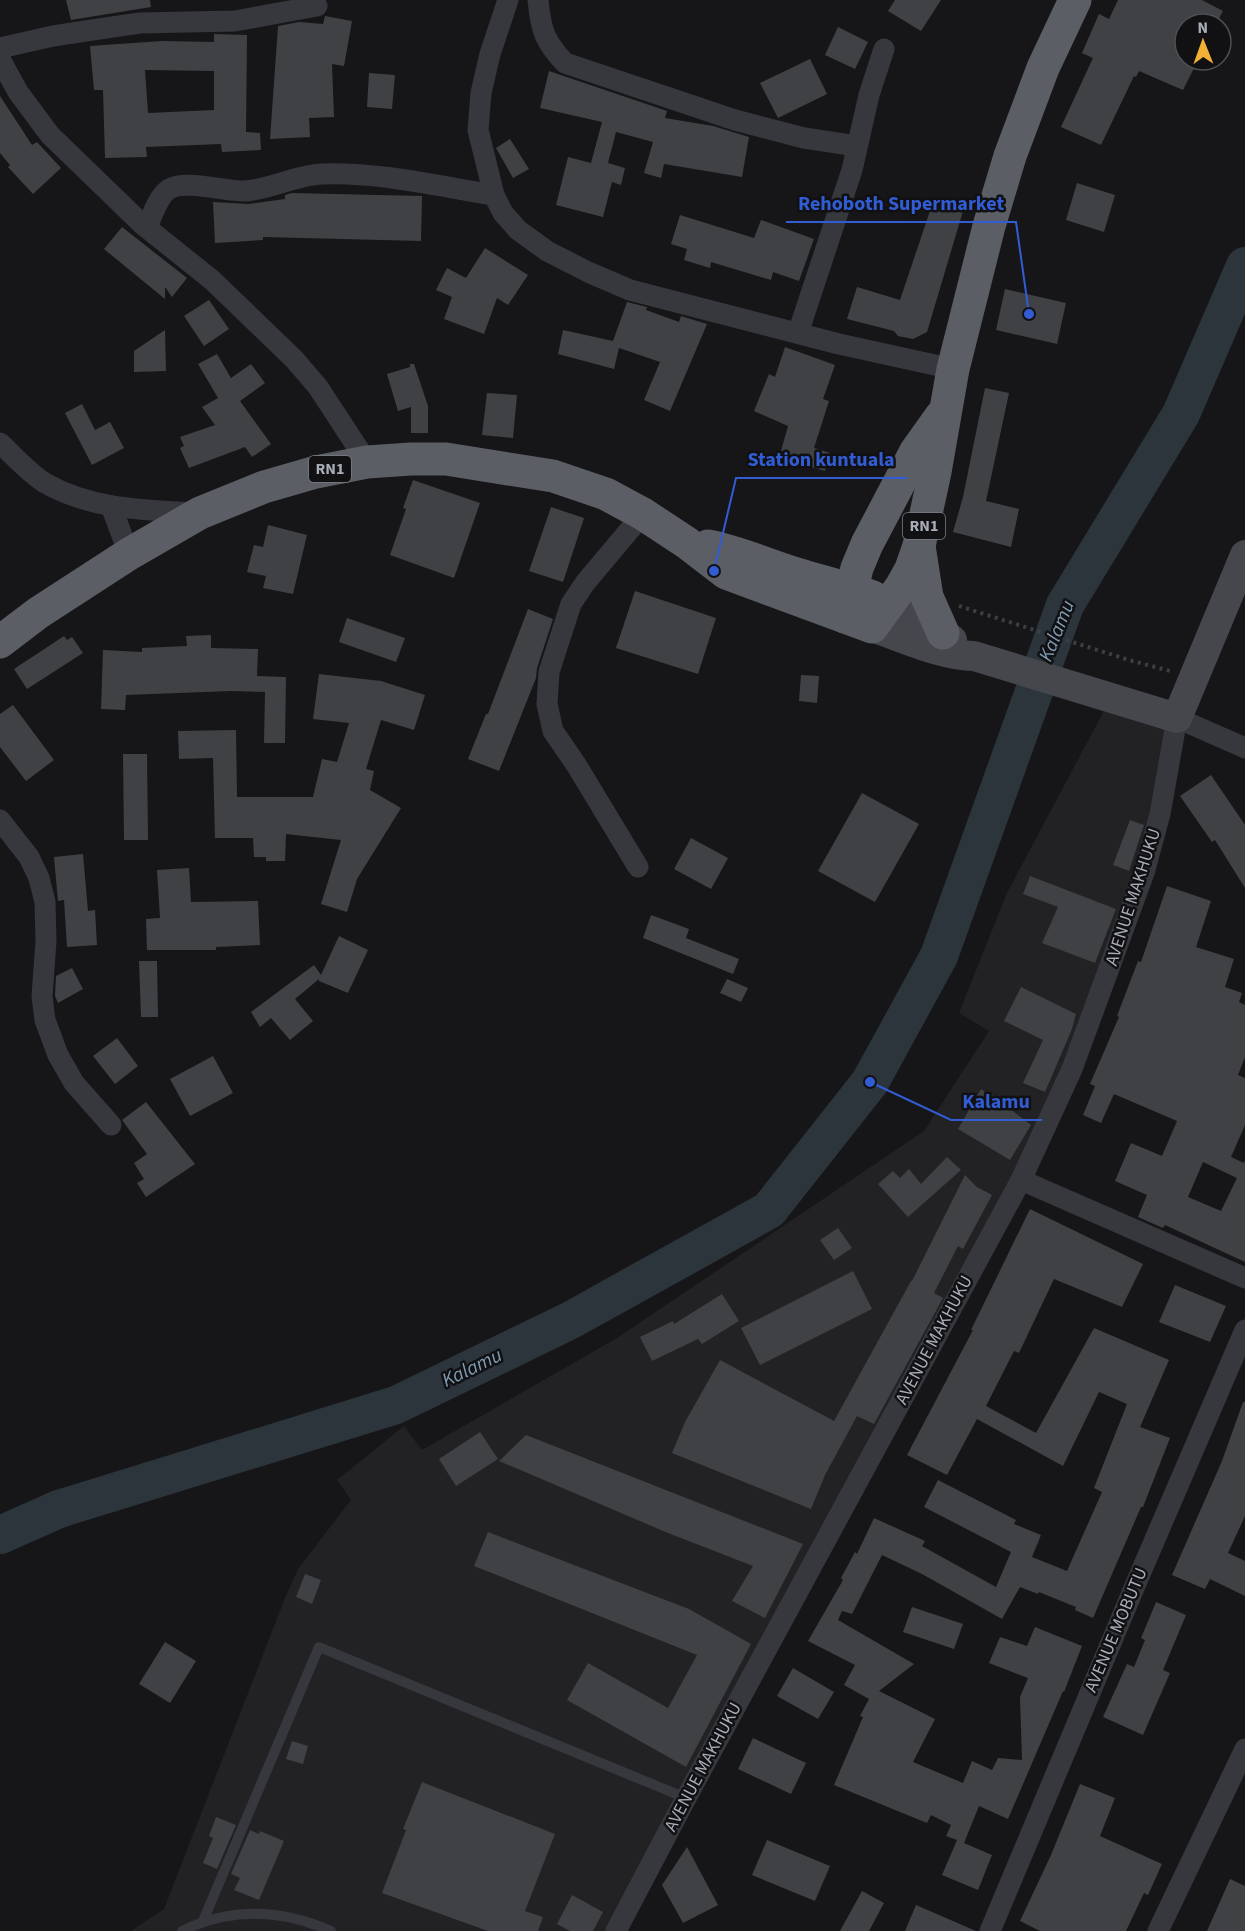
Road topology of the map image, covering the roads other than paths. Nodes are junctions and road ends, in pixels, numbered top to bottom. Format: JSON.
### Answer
{"nodes":[{"id":1,"x":508,"y":0,"type":"edge"},
{"id":2,"x":538,"y":0,"type":"edge"},
{"id":3,"x":1075,"y":0,"type":"edge"},
{"id":4,"x":317,"y":6,"type":"dead end"},
{"id":5,"x":0,"y":48,"type":"edge"},
{"id":6,"x":884,"y":49,"type":"dead end"},
{"id":7,"x":0,"y":59,"type":"edge"},
{"id":8,"x":857,"y":146,"type":"junction"},
{"id":9,"x":494,"y":195,"type":"junction"},
{"id":10,"x":147,"y":228,"type":"junction"},
{"id":11,"x":798,"y":333,"type":"junction"},
{"id":12,"x":952,"y":369,"type":"junction"},
{"id":13,"x":944,"y":413,"type":"junction"},
{"id":14,"x":0,"y":443,"type":"edge"},
{"id":15,"x":367,"y":462,"type":"junction"},
{"id":16,"x":111,"y":507,"type":"junction"},
{"id":17,"x":200,"y":513,"type":"junction"},
{"id":18,"x":643,"y":514,"type":"junction"},
{"id":19,"x":687,"y":543,"type":"junction"},
{"id":20,"x":867,"y":544,"type":"junction"},
{"id":21,"x":919,"y":546,"type":"junction"},
{"id":22,"x":129,"y":554,"type":"junction"},
{"id":23,"x":1245,"y":555,"type":"edge"},
{"id":24,"x":797,"y":574,"type":"junction"},
{"id":25,"x":865,"y":609,"type":"junction"},
{"id":26,"x":943,"y":633,"type":"junction"},
{"id":27,"x":0,"y":642,"type":"edge"},
{"id":28,"x":982,"y":659,"type":"junction"},
{"id":29,"x":1177,"y":718,"type":"junction"},
{"id":30,"x":1245,"y":748,"type":"edge"},
{"id":31,"x":0,"y":820,"type":"edge"},
{"id":32,"x":638,"y":867,"type":"dead end"},
{"id":33,"x":111,"y":1125,"type":"dead end"},
{"id":34,"x":1021,"y":1180,"type":"junction"},
{"id":35,"x":1245,"y":1278,"type":"edge"},
{"id":36,"x":1245,"y":1330,"type":"edge"},
{"id":37,"x":1245,"y":1749,"type":"edge"},
{"id":38,"x":686,"y":1798,"type":"junction"},
{"id":39,"x":203,"y":1921,"type":"junction"},
{"id":40,"x":182,"y":1931,"type":"edge"},
{"id":41,"x":331,"y":1931,"type":"edge"},
{"id":42,"x":616,"y":1931,"type":"edge"},
{"id":43,"x":990,"y":1931,"type":"edge"},
{"id":44,"x":1158,"y":1931,"type":"edge"}],
"edges":[{"from":1,"to":9,"type":"street"},
{"from":2,"to":8,"type":"street"},
{"from":3,"to":12,"type":"highway","number":"RN1"},
{"from":4,"to":5,"type":"street"},
{"from":6,"to":8,"type":"street"},
{"from":7,"to":10,"type":"street"},
{"from":8,"to":11,"type":"street"},
{"from":9,"to":10,"type":"street"},
{"from":9,"to":11,"type":"street"},
{"from":10,"to":15,"type":"street"},
{"from":11,"to":12,"type":"street"},
{"from":12,"to":13,"type":"highway","number":"RN1"},
{"from":13,"to":20,"type":"highway","number":"RN1"},
{"from":13,"to":21,"type":"highway","number":"RN1"},
{"from":14,"to":16,"type":"street"},
{"from":15,"to":17,"type":"highway","number":"RN1"},
{"from":15,"to":18,"type":"highway","number":"RN1"},
{"from":16,"to":17,"type":"street"},
{"from":16,"to":22,"type":"street"},
{"from":17,"to":22,"type":"highway","number":"RN1"},
{"from":18,"to":19,"type":"highway","number":"RN1"},
{"from":18,"to":32,"type":"street"},
{"from":19,"to":24,"type":"highway","number":"RN1"},
{"from":19,"to":25,"type":"highway","number":"RN1"},
{"from":20,"to":24,"type":"highway"},
{"from":20,"to":25,"type":"highway","number":"RN1"},
{"from":21,"to":25,"type":"highway","number":"RN1"},
{"from":21,"to":26,"type":"highway"},
{"from":22,"to":27,"type":"highway","number":"RN1"},
{"from":23,"to":29,"type":"main road"},
{"from":24,"to":25,"type":"highway","number":"RN1"},
{"from":25,"to":26,"type":"main road"},
{"from":25,"to":28,"type":"main road"},
{"from":26,"to":28,"type":"main road"},
{"from":28,"to":29,"type":"main road"},
{"from":29,"to":30,"type":"street"},
{"from":29,"to":34,"type":"street","name":"AVENUE MAKHUKU"},
{"from":31,"to":33,"type":"street"},
{"from":34,"to":35,"type":"street"},
{"from":34,"to":38,"type":"street","name":"AVENUE MAKHUKU"},
{"from":36,"to":43,"type":"street","name":"AVENUE MOBUTU"},
{"from":37,"to":44,"type":"street"},
{"from":38,"to":39,"type":"lane"},
{"from":38,"to":42,"type":"street","name":"AVENUE MAKHUKU"},
{"from":39,"to":40,"type":"lane"},
{"from":39,"to":41,"type":"lane"}]}
